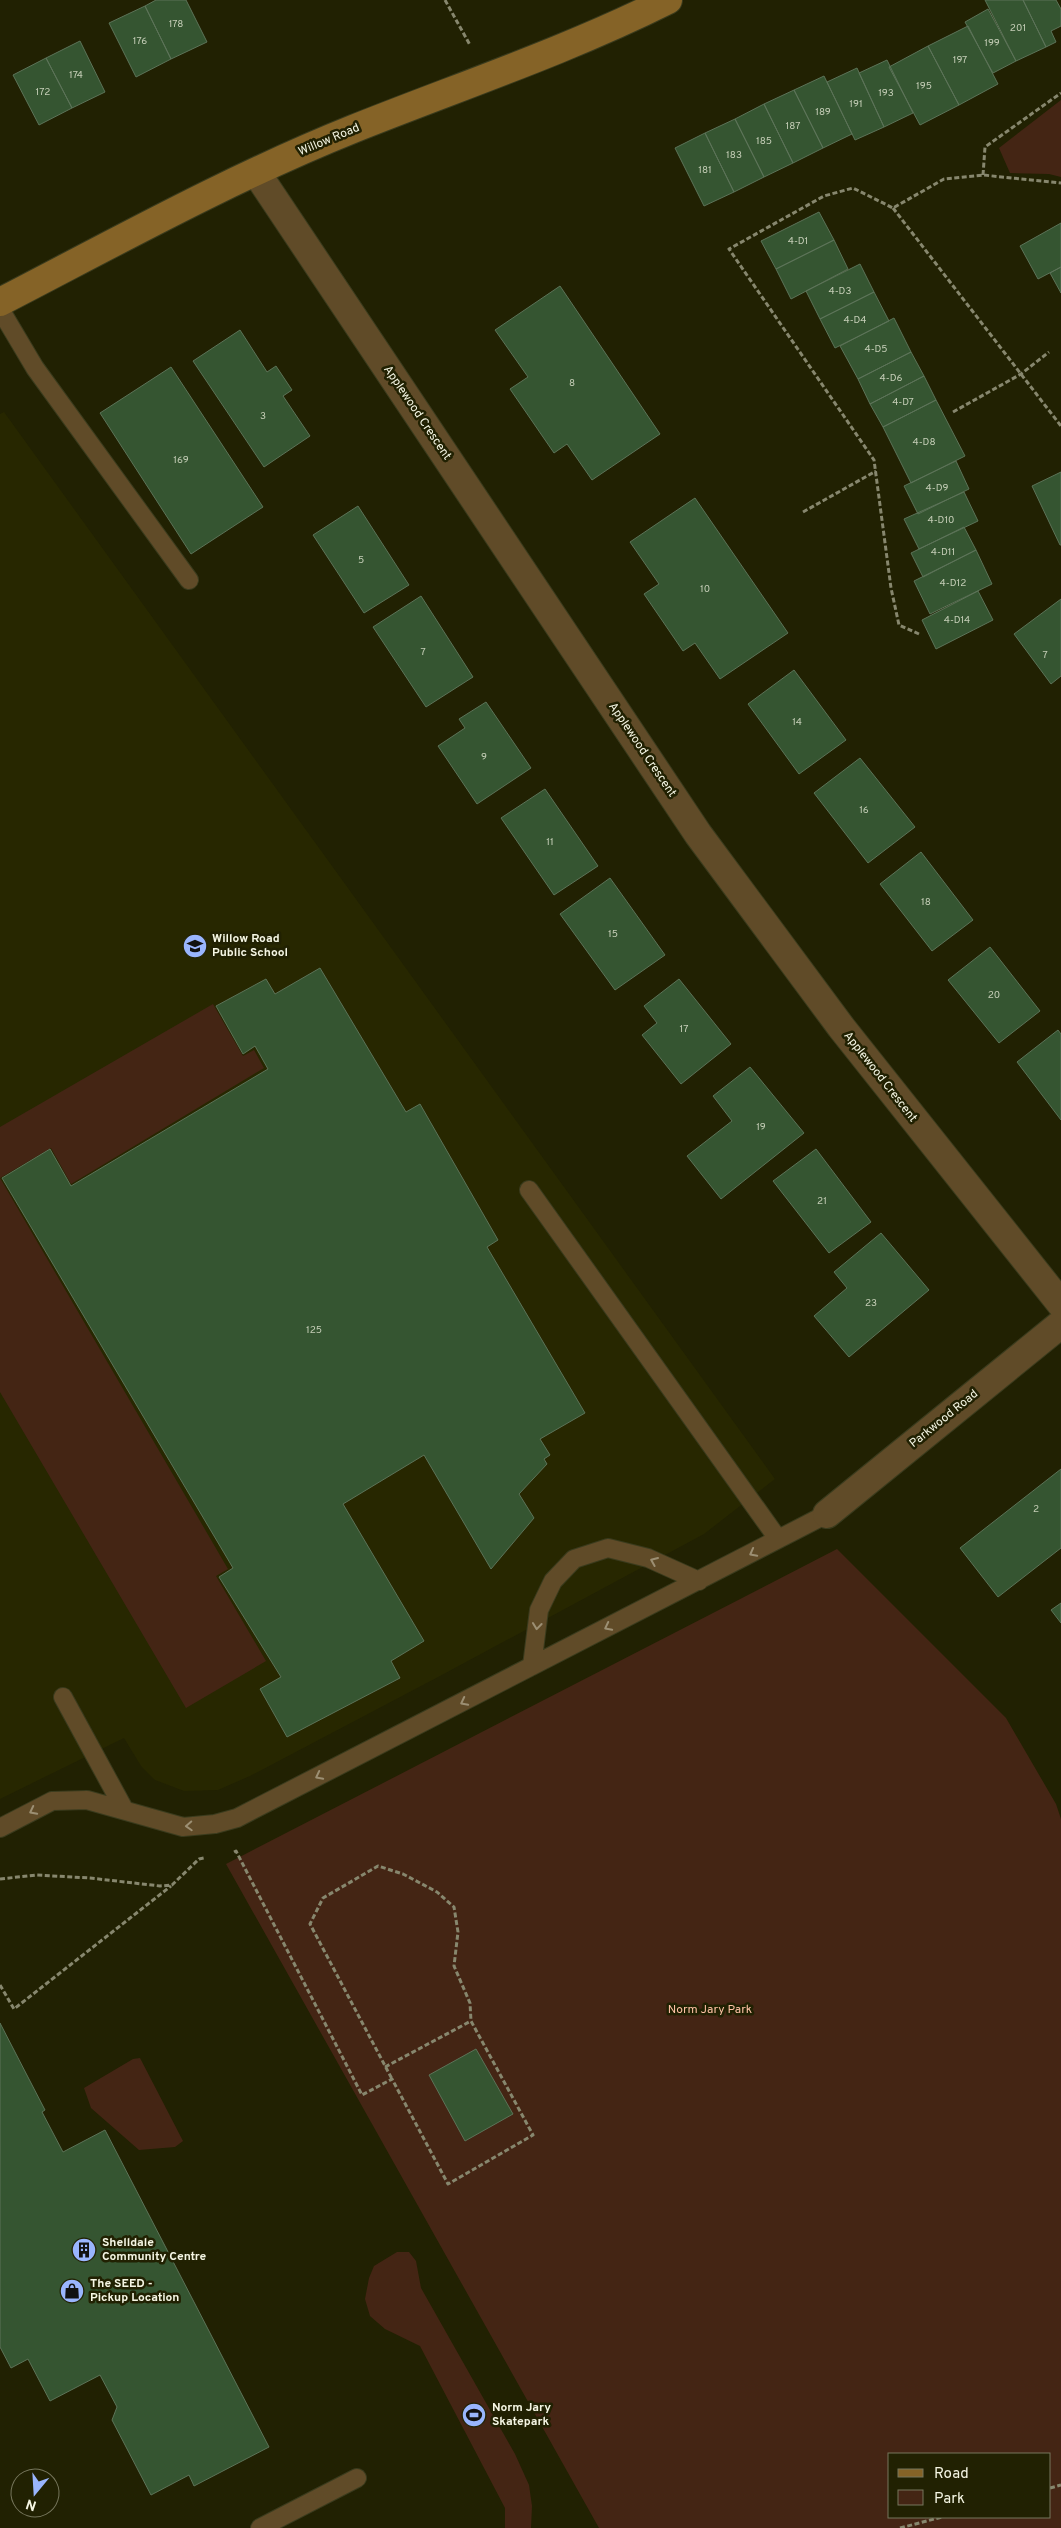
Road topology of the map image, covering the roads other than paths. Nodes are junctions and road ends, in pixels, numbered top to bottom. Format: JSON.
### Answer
{"nodes":[{"id":1,"x":668,"y":0,"type":"edge"},
{"id":2,"x":256,"y":172,"type":"junction"},
{"id":3,"x":0,"y":302,"type":"edge"},
{"id":4,"x":0,"y":309,"type":"edge"},
{"id":5,"x":189,"y":580,"type":"dead end"},
{"id":6,"x":529,"y":1190,"type":"dead end"},
{"id":7,"x":1061,"y":1304,"type":"edge"},
{"id":8,"x":1061,"y":1324,"type":"edge"},
{"id":9,"x":826,"y":1514,"type":"joint"},
{"id":10,"x":778,"y":1539,"type":"junction"},
{"id":11,"x":699,"y":1581,"type":"junction"},
{"id":12,"x":532,"y":1666,"type":"junction"},
{"id":13,"x":63,"y":1697,"type":"dead end"},
{"id":14,"x":124,"y":1809,"type":"junction"},
{"id":15,"x":0,"y":1828,"type":"edge"},
{"id":16,"x":357,"y":2478,"type":"dead end"},
{"id":17,"x":260,"y":2528,"type":"edge"}],
"edges":[{"from":1,"to":2,"type":"main road","name":"Willow Road"},
{"from":2,"to":3,"type":"main road","name":"Willow Road"},
{"from":2,"to":7,"type":"street","name":"Applewood Crescent"},
{"from":4,"to":5,"type":"lane"},
{"from":6,"to":10,"type":"lane"},
{"from":8,"to":9,"type":"street","name":"Parkwood Road"},
{"from":9,"to":10,"type":"lane"},
{"from":10,"to":11,"type":"lane","one_way":true},
{"from":11,"to":12,"type":"lane","one_way":true},
{"from":11,"to":12,"type":"lane","one_way":true},
{"from":12,"to":14,"type":"lane","one_way":true},
{"from":13,"to":14,"type":"lane"},
{"from":14,"to":15,"type":"lane","one_way":true},
{"from":16,"to":17,"type":"lane"}]}
